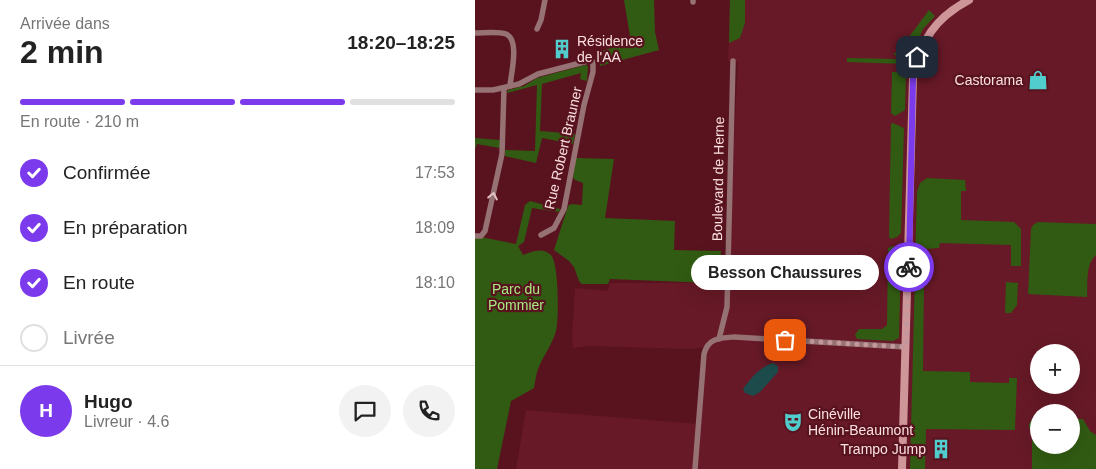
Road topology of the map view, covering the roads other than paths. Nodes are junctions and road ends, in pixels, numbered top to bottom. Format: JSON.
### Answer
{"nodes":[{"id":1,"x":545,"y":0,"type":"edge"},
{"id":2,"x":969,"y":0,"type":"edge"},
{"id":3,"x":537,"y":29,"type":"dead end"},
{"id":4,"x":475,"y":34,"type":"edge"},
{"id":5,"x":733,"y":61,"type":"dead end"},
{"id":6,"x":507,"y":87,"type":"junction"},
{"id":7,"x":475,"y":90,"type":"edge"},
{"id":8,"x":541,"y":235,"type":"dead end"},
{"id":9,"x":475,"y":236,"type":"edge"},
{"id":10,"x":719,"y":339,"type":"junction"},
{"id":11,"x":906,"y":347,"type":"junction"},
{"id":12,"x":695,"y":469,"type":"edge"},
{"id":13,"x":902,"y":469,"type":"edge"}],
"edges":[{"from":1,"to":3,"type":"street"},
{"from":2,"to":11,"type":"street"},
{"from":4,"to":6,"type":"street"},
{"from":5,"to":10,"type":"street","name":"Boulevard de Herne"},
{"from":6,"to":7,"type":"street"},
{"from":6,"to":8,"type":"street","name":"Rue Robert Brauner"},
{"from":9,"to":6,"type":"street","one_way":true},
{"from":10,"to":11,"type":"street"},
{"from":10,"to":12,"type":"street","name":"Boulevard de Herne"},
{"from":11,"to":13,"type":"street"}]}
